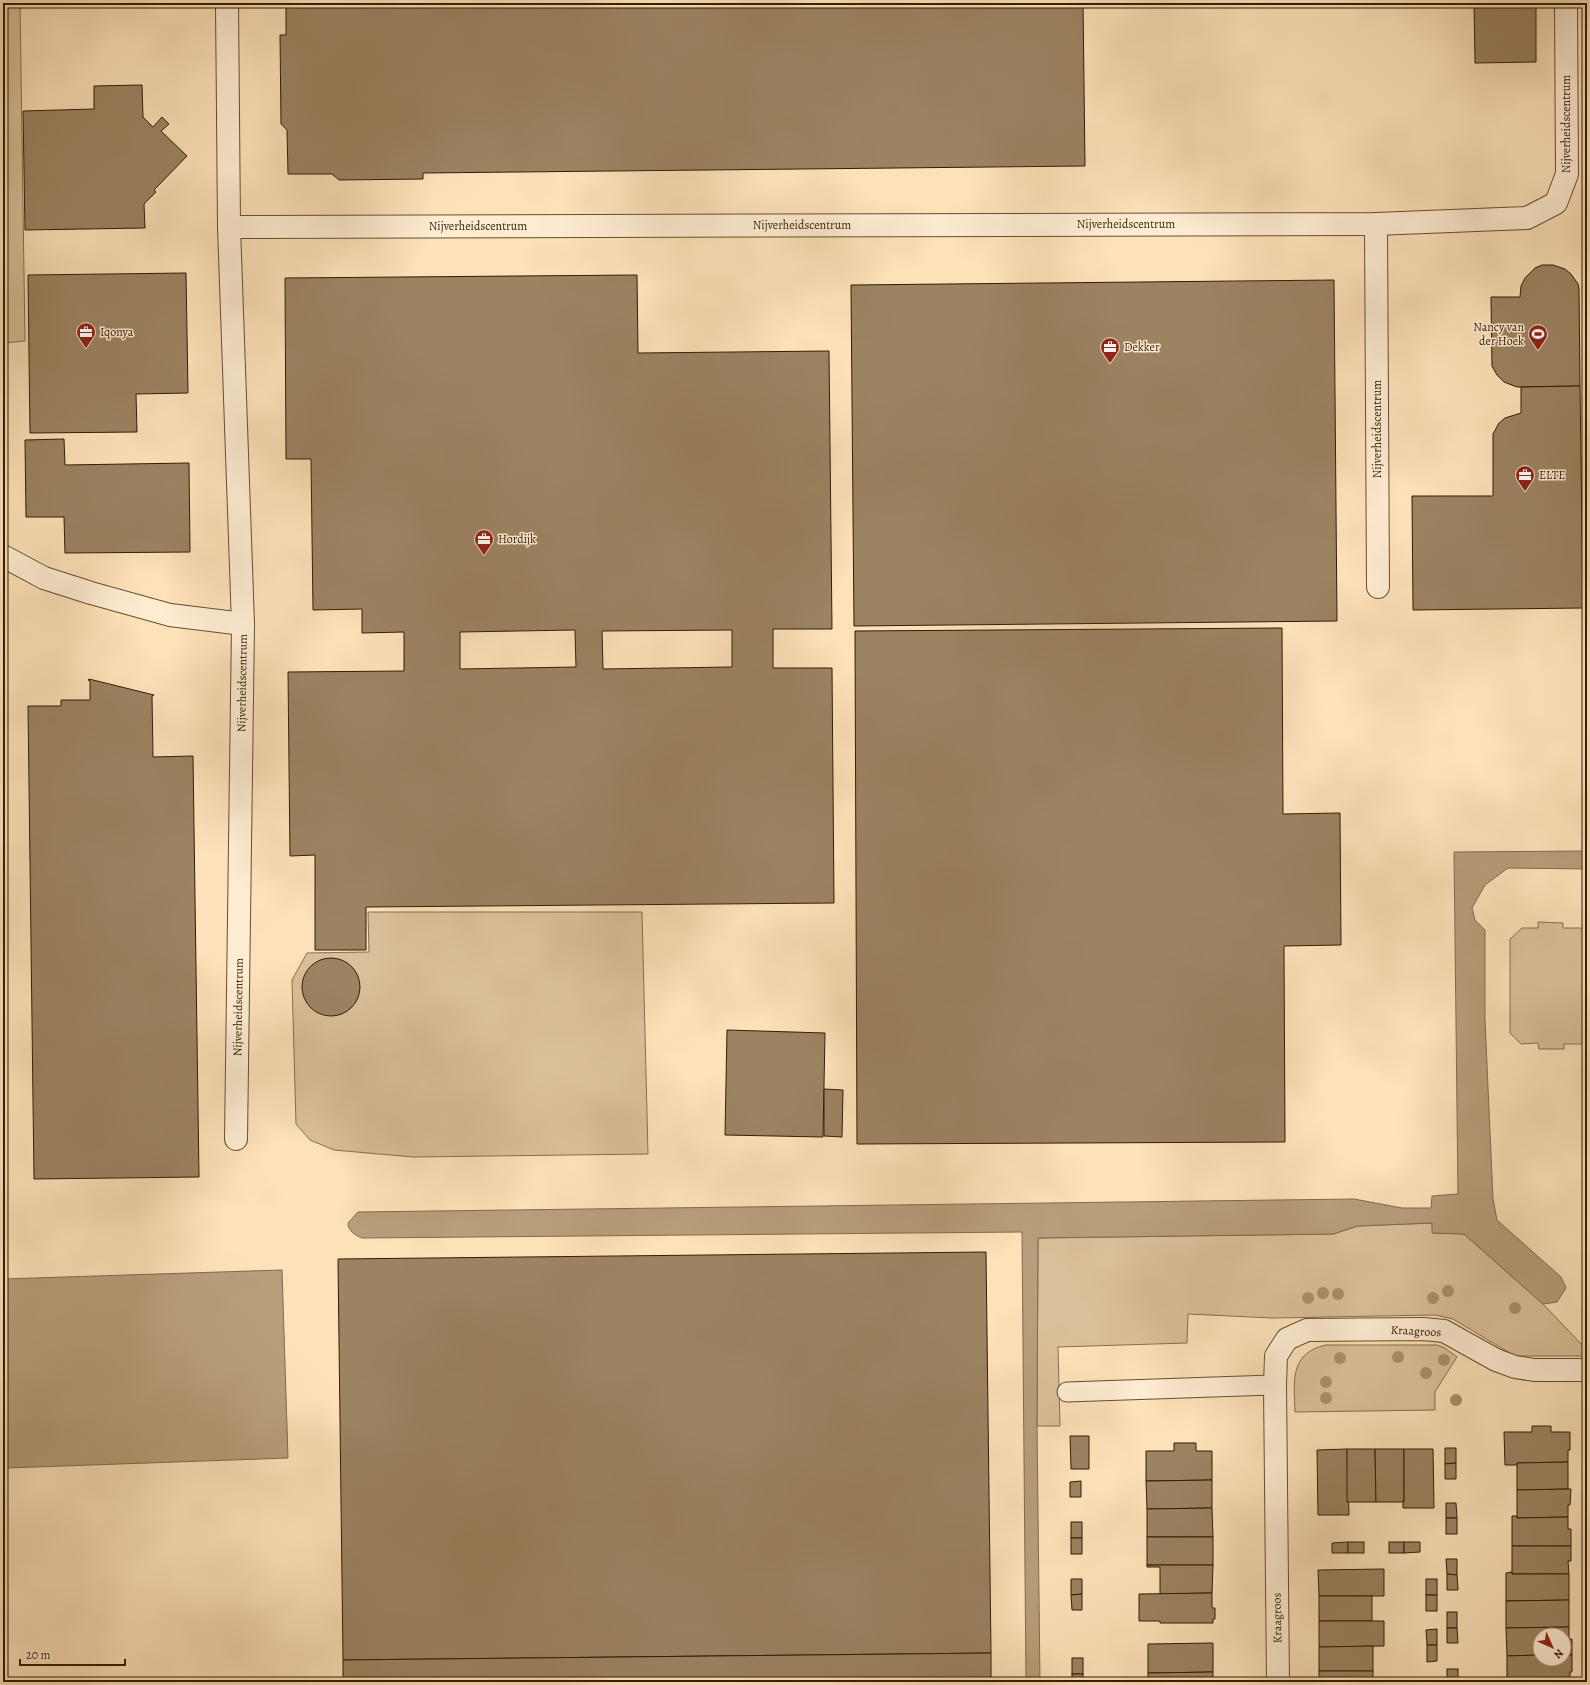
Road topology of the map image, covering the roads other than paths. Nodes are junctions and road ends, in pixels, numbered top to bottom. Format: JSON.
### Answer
{"nodes":[{"id":1,"x":227,"y":3,"type":"edge"},
{"id":2,"x":1566,"y":3,"type":"edge"},
{"id":3,"x":1376,"y":224,"type":"junction"},
{"id":4,"x":229,"y":227,"type":"junction"},
{"id":5,"x":3,"y":556,"type":"edge"},
{"id":6,"x":1378,"y":587,"type":"dead end"},
{"id":7,"x":243,"y":624,"type":"junction"},
{"id":8,"x":236,"y":1139,"type":"dead end"},
{"id":9,"x":1587,"y":1370,"type":"edge"},
{"id":10,"x":1275,"y":1385,"type":"junction"},
{"id":11,"x":1067,"y":1392,"type":"dead end"},
{"id":12,"x":1278,"y":1682,"type":"edge"}],
"edges":[{"from":1,"to":4,"type":"street","name":"Nijverheidscentrum"},
{"from":2,"to":3,"type":"street","name":"Nijverheidscentrum"},
{"from":3,"to":4,"type":"street","name":"Nijverheidscentrum"},
{"from":3,"to":6,"type":"street","name":"Nijverheidscentrum"},
{"from":4,"to":7,"type":"street","name":"Nijverheidscentrum"},
{"from":5,"to":7,"type":"street"},
{"from":7,"to":8,"type":"street","name":"Nijverheidscentrum"},
{"from":9,"to":10,"type":"street","name":"Kraagroos"},
{"from":10,"to":11,"type":"lane"},
{"from":10,"to":12,"type":"street","name":"Kraagroos"}]}
